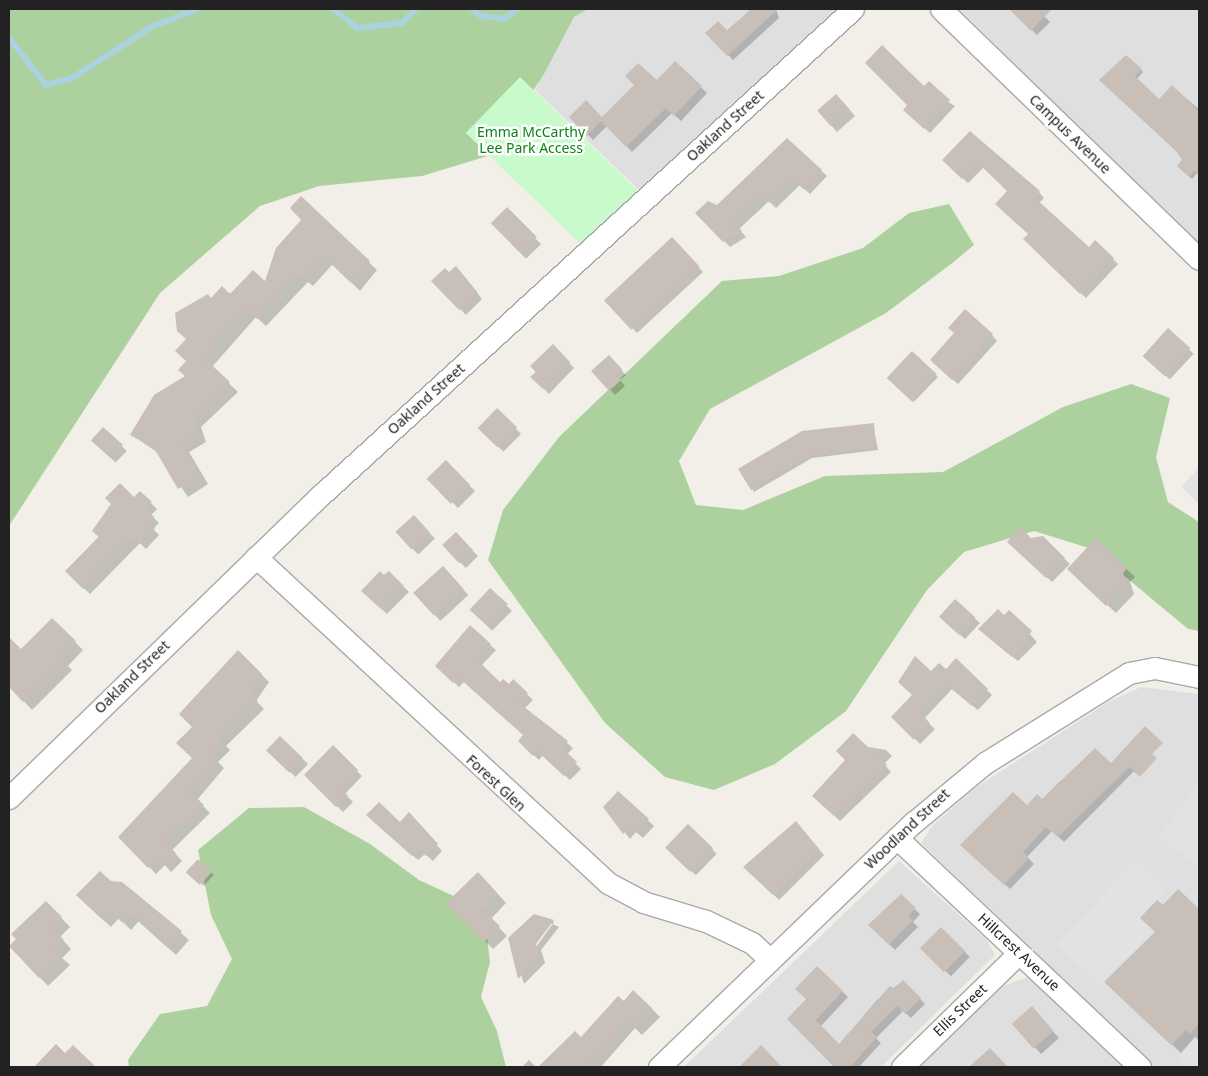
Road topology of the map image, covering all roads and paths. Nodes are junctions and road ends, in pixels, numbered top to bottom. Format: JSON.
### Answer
{"nodes":[{"id":1,"x":853,"y":9,"type":"edge"},
{"id":2,"x":940,"y":9,"type":"edge"},
{"id":3,"x":1199,"y":259,"type":"edge"},
{"id":4,"x":256,"y":557,"type":"junction"},
{"id":5,"x":1199,"y":677,"type":"edge"},
{"id":6,"x":9,"y":798,"type":"edge"},
{"id":7,"x":897,"y":838,"type":"junction"},
{"id":8,"x":1019,"y":952,"type":"junction"},
{"id":9,"x":769,"y":959,"type":"junction"},
{"id":10,"x":659,"y":1067,"type":"edge"},
{"id":11,"x":902,"y":1067,"type":"edge"},
{"id":12,"x":1140,"y":1067,"type":"edge"}],
"edges":[{"from":1,"to":4,"type":"street","name":"Oakland Street"},
{"from":2,"to":3,"type":"street","name":"Campus Avenue"},
{"from":4,"to":6,"type":"street","name":"Oakland Street"},
{"from":4,"to":9,"type":"street","name":"Forest Glen"},
{"from":5,"to":7,"type":"street","name":"Woodland Street"},
{"from":7,"to":8,"type":"street","name":"Hillcrest Avenue"},
{"from":7,"to":9,"type":"street","name":"Woodland Street"},
{"from":8,"to":11,"type":"street","name":"Ellis Street"},
{"from":8,"to":12,"type":"street","name":"Hillcrest Avenue"},
{"from":9,"to":10,"type":"street","name":"Woodland Street"}]}
